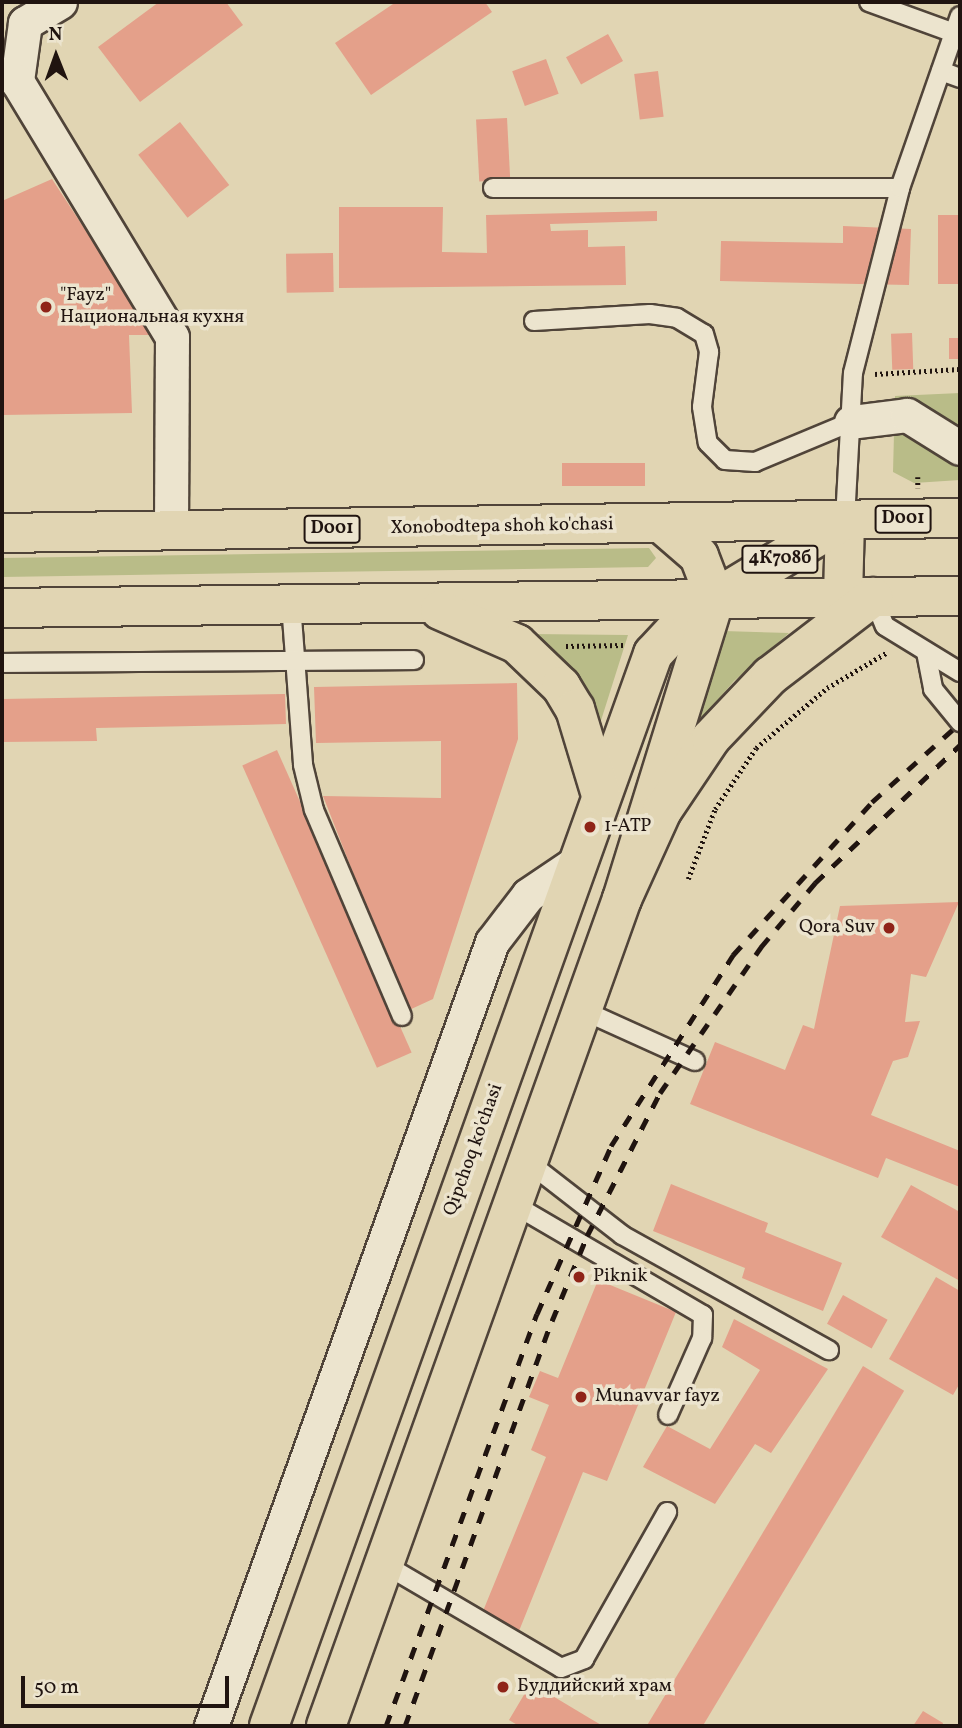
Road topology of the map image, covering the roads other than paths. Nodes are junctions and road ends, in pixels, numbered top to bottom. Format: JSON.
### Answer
{"nodes":[{"id":1,"x":60,"y":2,"type":"edge"},
{"id":2,"x":869,"y":2,"type":"edge"},
{"id":3,"x":960,"y":16,"type":"edge"},
{"id":4,"x":954,"y":33,"type":"junction"},
{"id":5,"x":941,"y":71,"type":"junction"},
{"id":6,"x":960,"y":78,"type":"edge"},
{"id":7,"x":493,"y":188,"type":"dead end"},
{"id":8,"x":900,"y":188,"type":"junction"},
{"id":9,"x":534,"y":321,"type":"dead end"},
{"id":10,"x":851,"y":422,"type":"junction"},
{"id":11,"x":960,"y":448,"type":"edge"},
{"id":12,"x":960,"y":518,"type":"edge"},
{"id":13,"x":845,"y":520,"type":"junction"},
{"id":14,"x":663,"y":525,"type":"junction"},
{"id":15,"x":171,"y":531,"type":"junction"},
{"id":16,"x":2,"y":533,"type":"edge"},
{"id":17,"x":960,"y":596,"type":"edge"},
{"id":18,"x":858,"y":597,"type":"junction"},
{"id":19,"x":715,"y":598,"type":"junction"},
{"id":20,"x":411,"y":602,"type":"junction"},
{"id":21,"x":291,"y":604,"type":"junction"},
{"id":22,"x":2,"y":608,"type":"edge"},
{"id":23,"x":926,"y":652,"type":"junction"},
{"id":24,"x":294,"y":657,"type":"junction"},
{"id":25,"x":414,"y":660,"type":"dead end"},
{"id":26,"x":2,"y":663,"type":"edge"},
{"id":27,"x":960,"y":672,"type":"edge"},
{"id":28,"x":960,"y":722,"type":"edge"},
{"id":29,"x":601,"y":795,"type":"junction"},
{"id":30,"x":577,"y":862,"type":"junction"},
{"id":31,"x":622,"y":899,"type":"junction"},
{"id":32,"x":582,"y":1010,"type":"junction"},
{"id":33,"x":402,"y":1016,"type":"dead end"},
{"id":34,"x":695,"y":1061,"type":"dead end"},
{"id":35,"x":528,"y":1162,"type":"junction"},
{"id":36,"x":513,"y":1204,"type":"junction"},
{"id":37,"x":829,"y":1350,"type":"dead end"},
{"id":38,"x":668,"y":1415,"type":"dead end"},
{"id":39,"x":667,"y":1513,"type":"dead end"},
{"id":40,"x":384,"y":1564,"type":"junction"},
{"id":41,"x":295,"y":1652,"type":"junction"},
{"id":42,"x":347,"y":1669,"type":"junction"},
{"id":43,"x":333,"y":1724,"type":"edge"},
{"id":44,"x":211,"y":1726,"type":"edge"},
{"id":45,"x":269,"y":1726,"type":"edge"}],
"edges":[{"from":1,"to":15,"type":"street"},
{"from":2,"to":4,"type":"lane"},
{"from":3,"to":4,"type":"lane"},
{"from":4,"to":5,"type":"lane"},
{"from":5,"to":6,"type":"lane"},
{"from":5,"to":8,"type":"lane"},
{"from":7,"to":8,"type":"lane"},
{"from":8,"to":10,"type":"lane"},
{"from":9,"to":10,"type":"lane"},
{"from":10,"to":11,"type":"street"},
{"from":10,"to":13,"type":"lane"},
{"from":12,"to":13,"type":"main road","name":"Xonobodtepa shoh ko'chasi","number":"D001"},
{"from":13,"to":14,"type":"main road","name":"Xonobodtepa shoh ko'chasi","number":"D001"},
{"from":13,"to":18,"type":"main road"},
{"from":13,"to":19,"type":"main road","name":"Qipchoq ko'chasi","number":"4К708б"},
{"from":14,"to":15,"type":"main road","name":"Xonobodtepa shoh ko'chasi","number":"D001"},
{"from":14,"to":19,"type":"main road"},
{"from":15,"to":16,"type":"main road","name":"Xonobodtepa shoh ko'chasi","number":"D001"},
{"from":17,"to":18,"type":"main road"},
{"from":18,"to":19,"type":"main road"},
{"from":18,"to":23,"type":"lane"},
{"from":18,"to":31,"type":"main road"},
{"from":19,"to":20,"type":"main road"},
{"from":19,"to":29,"type":"main road","name":"Qipchoq ko'chasi"},
{"from":19,"to":31,"type":"main road"},
{"from":20,"to":21,"type":"main road"},
{"from":20,"to":29,"type":"main road"},
{"from":21,"to":22,"type":"main road"},
{"from":21,"to":24,"type":"lane"},
{"from":23,"to":27,"type":"lane"},
{"from":23,"to":28,"type":"lane"},
{"from":24,"to":25,"type":"lane"},
{"from":24,"to":26,"type":"lane"},
{"from":24,"to":33,"type":"lane"},
{"from":29,"to":30,"type":"main road","name":"Qipchoq ko'chasi"},
{"from":30,"to":41,"type":"main road","name":"Qipchoq ko'chasi"},
{"from":30,"to":44,"type":"street"},
{"from":31,"to":32,"type":"main road"},
{"from":32,"to":34,"type":"lane"},
{"from":32,"to":35,"type":"main road"},
{"from":35,"to":36,"type":"main road"},
{"from":35,"to":37,"type":"lane"},
{"from":36,"to":38,"type":"lane"},
{"from":36,"to":40,"type":"main road"},
{"from":39,"to":40,"type":"lane"},
{"from":40,"to":42,"type":"main road"},
{"from":41,"to":42,"type":"main road"},
{"from":41,"to":45,"type":"main road","name":"Qipchoq ko'chasi"},
{"from":42,"to":43,"type":"main road"}]}
